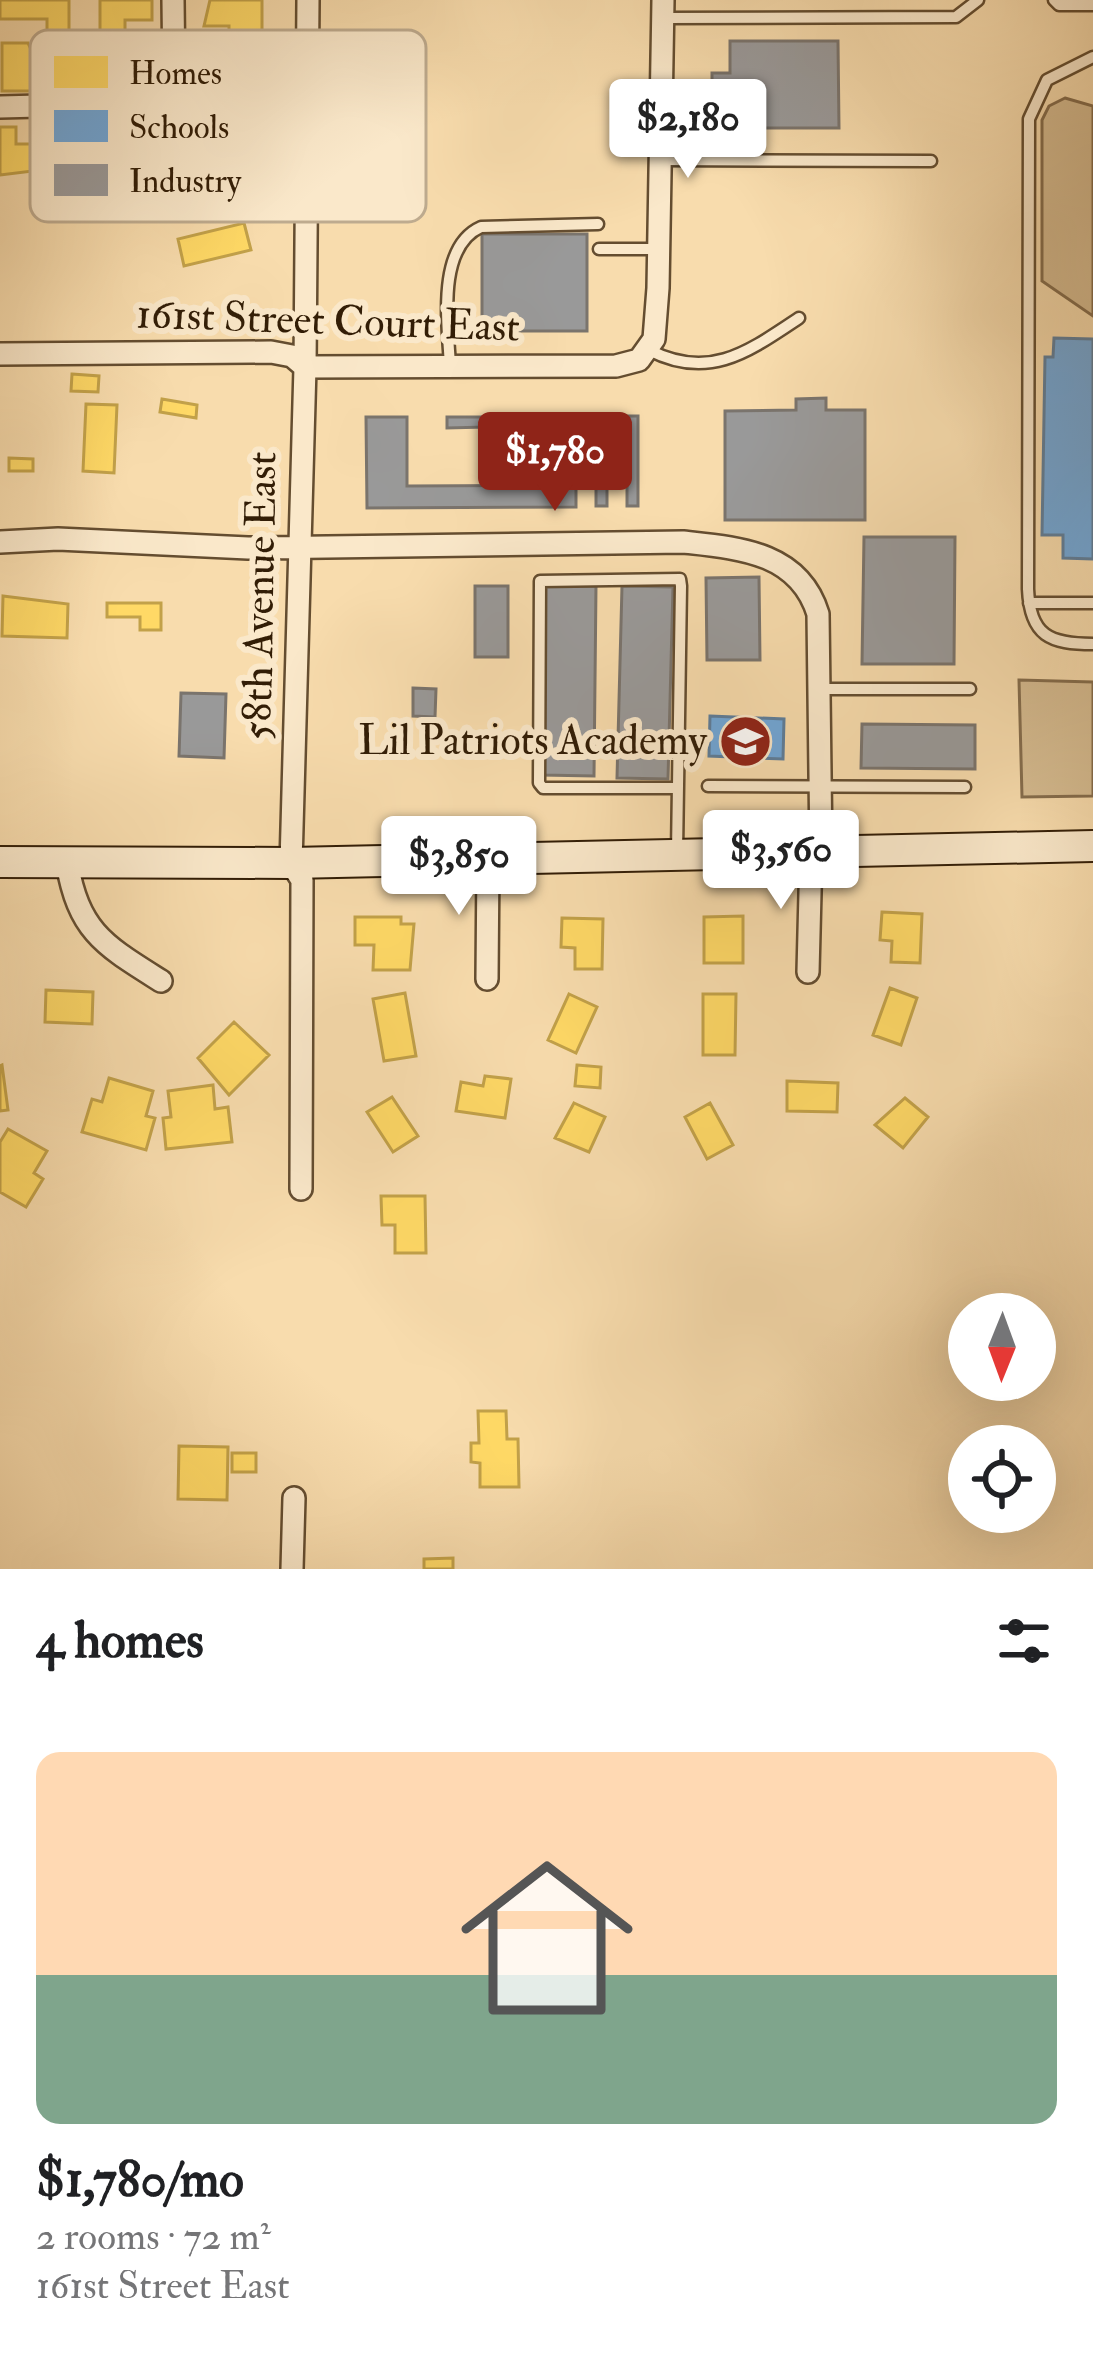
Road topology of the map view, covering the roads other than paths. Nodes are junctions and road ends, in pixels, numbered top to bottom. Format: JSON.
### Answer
{"nodes":[{"id":1,"x":173,"y":0,"type":"edge"},
{"id":2,"x":308,"y":0,"type":"edge"},
{"id":3,"x":978,"y":0,"type":"edge"},
{"id":4,"x":1054,"y":0,"type":"edge"},
{"id":5,"x":1093,"y":5,"type":"edge"},
{"id":6,"x":663,"y":9,"type":"edge"},
{"id":7,"x":173,"y":30,"type":"edge"},
{"id":8,"x":308,"y":30,"type":"edge"},
{"id":9,"x":1093,"y":57,"type":"edge"},
{"id":10,"x":660,"y":160,"type":"junction"},
{"id":11,"x":931,"y":161,"type":"dead end"},
{"id":12,"x":306,"y":222,"type":"edge"},
{"id":13,"x":598,"y":224,"type":"dead end"},
{"id":14,"x":599,"y":249,"type":"dead end"},
{"id":15,"x":658,"y":249,"type":"junction"},
{"id":16,"x":799,"y":318,"type":"dead end"},
{"id":17,"x":649,"y":350,"type":"junction"},
{"id":18,"x":0,"y":354,"type":"edge"},
{"id":19,"x":305,"y":367,"type":"junction"},
{"id":20,"x":450,"y":367,"type":"junction"},
{"id":21,"x":0,"y":542,"type":"edge"},
{"id":22,"x":299,"y":544,"type":"junction"},
{"id":23,"x":1028,"y":603,"type":"junction"},
{"id":24,"x":1093,"y":603,"type":"edge"},
{"id":25,"x":1093,"y":644,"type":"edge"},
{"id":26,"x":820,"y":689,"type":"junction"},
{"id":27,"x":970,"y":689,"type":"dead end"},
{"id":28,"x":708,"y":786,"type":"dead end"},
{"id":29,"x":820,"y":786,"type":"junction"},
{"id":30,"x":964,"y":787,"type":"dead end"},
{"id":31,"x":678,"y":788,"type":"junction"},
{"id":32,"x":1093,"y":846,"type":"edge"},
{"id":33,"x":816,"y":853,"type":"junction"},
{"id":34,"x":677,"y":855,"type":"junction"},
{"id":35,"x":488,"y":859,"type":"junction"},
{"id":36,"x":0,"y":862,"type":"edge"},
{"id":37,"x":67,"y":863,"type":"junction"},
{"id":38,"x":291,"y":863,"type":"junction"},
{"id":39,"x":808,"y":972,"type":"dead end"},
{"id":40,"x":487,"y":979,"type":"dead end"},
{"id":41,"x":161,"y":981,"type":"dead end"},
{"id":42,"x":302,"y":1189,"type":"dead end"},
{"id":43,"x":294,"y":1498,"type":"dead end"},
{"id":44,"x":292,"y":1569,"type":"edge"}],
"edges":[{"from":1,"to":7,"type":"street"},
{"from":2,"to":8,"type":"street","name":"58th Avenue East"},
{"from":3,"to":6,"type":"lane"},
{"from":4,"to":5,"type":"lane"},
{"from":6,"to":10,"type":"street"},
{"from":9,"to":23,"type":"lane"},
{"from":10,"to":11,"type":"lane"},
{"from":10,"to":15,"type":"street"},
{"from":12,"to":19,"type":"street","name":"58th Avenue East"},
{"from":13,"to":20,"type":"lane"},
{"from":14,"to":15,"type":"lane"},
{"from":15,"to":17,"type":"street"},
{"from":16,"to":17,"type":"lane"},
{"from":17,"to":20,"type":"street","name":"161st Street Court East"},
{"from":18,"to":19,"type":"street","name":"161st Street Court East"},
{"from":19,"to":20,"type":"street","name":"161st Street Court East"},
{"from":19,"to":22,"type":"street","name":"58th Avenue East"},
{"from":21,"to":22,"type":"street"},
{"from":22,"to":26,"type":"street"},
{"from":22,"to":38,"type":"street","name":"58th Avenue East"},
{"from":23,"to":24,"type":"lane"},
{"from":23,"to":25,"type":"lane"},
{"from":26,"to":27,"type":"lane"},
{"from":26,"to":29,"type":"street"},
{"from":28,"to":29,"type":"lane"},
{"from":29,"to":30,"type":"lane"},
{"from":29,"to":33,"type":"street"},
{"from":31,"to":31,"type":"lane"},
{"from":31,"to":34,"type":"lane"},
{"from":32,"to":33,"type":"main road"},
{"from":33,"to":34,"type":"main road"},
{"from":33,"to":39,"type":"street"},
{"from":34,"to":35,"type":"main road"},
{"from":35,"to":38,"type":"main road"},
{"from":35,"to":40,"type":"street"},
{"from":36,"to":37,"type":"main road"},
{"from":37,"to":38,"type":"main road"},
{"from":37,"to":41,"type":"street"},
{"from":38,"to":42,"type":"street","name":"58th Avenue East"},
{"from":43,"to":44,"type":"street"}]}
